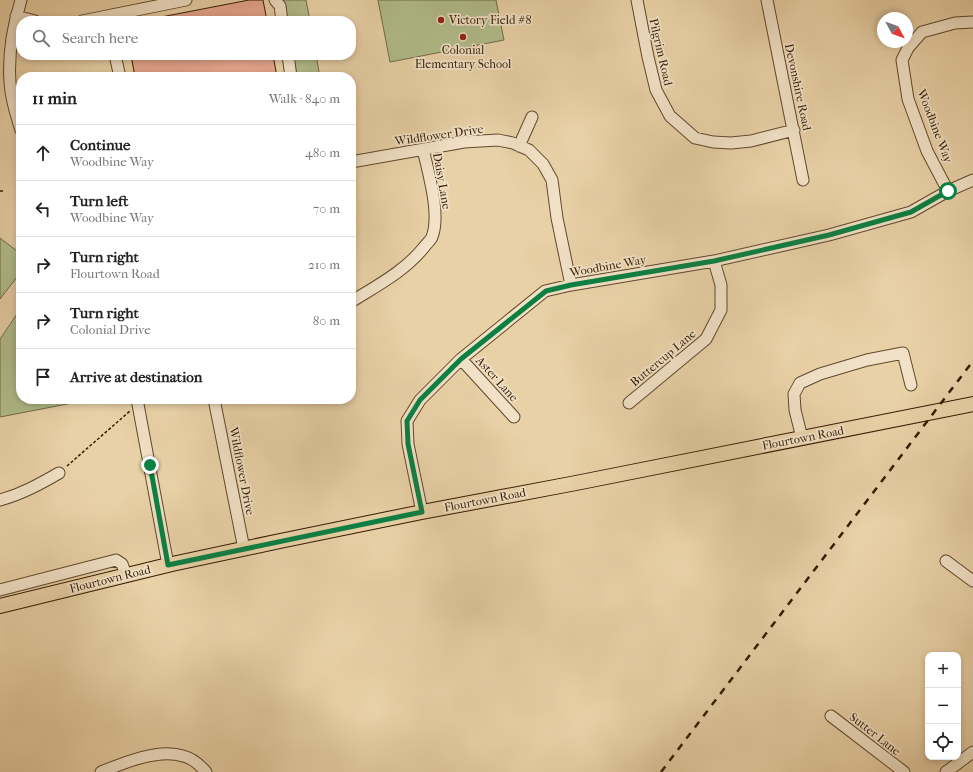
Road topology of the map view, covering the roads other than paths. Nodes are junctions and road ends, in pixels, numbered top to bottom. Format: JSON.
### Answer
{"nodes":[{"id":1,"x":21,"y":0,"type":"edge"},
{"id":2,"x":186,"y":0,"type":"edge"},
{"id":3,"x":275,"y":0,"type":"edge"},
{"id":4,"x":637,"y":0,"type":"edge"},
{"id":5,"x":767,"y":0,"type":"edge"},
{"id":6,"x":16,"y":16,"type":"joint"},
{"id":7,"x":113,"y":16,"type":"edge"},
{"id":8,"x":281,"y":16,"type":"edge"},
{"id":9,"x":973,"y":22,"type":"edge"},
{"id":10,"x":117,"y":60,"type":"edge"},
{"id":11,"x":289,"y":60,"type":"edge"},
{"id":12,"x":119,"y":72,"type":"edge"},
{"id":13,"x":291,"y":72,"type":"edge"},
{"id":14,"x":16,"y":114,"type":"edge"},
{"id":15,"x":532,"y":117,"type":"dead end"},
{"id":16,"x":794,"y":130,"type":"junction"},
{"id":17,"x":519,"y":146,"type":"junction"},
{"id":18,"x":423,"y":149,"type":"junction"},
{"id":19,"x":356,"y":161,"type":"edge"},
{"id":20,"x":803,"y":180,"type":"dead end"},
{"id":21,"x":973,"y":180,"type":"edge"},
{"id":22,"x":948,"y":191,"type":"junction"},
{"id":23,"x":714,"y":261,"type":"junction"},
{"id":24,"x":571,"y":285,"type":"junction"},
{"id":25,"x":356,"y":299,"type":"edge"},
{"id":26,"x":461,"y":359,"type":"junction"},
{"id":27,"x":911,"y":385,"type":"dead end"},
{"id":28,"x":629,"y":403,"type":"dead end"},
{"id":29,"x":137,"y":404,"type":"edge"},
{"id":30,"x":215,"y":404,"type":"edge"},
{"id":31,"x":973,"y":404,"type":"edge"},
{"id":32,"x":514,"y":417,"type":"dead end"},
{"id":33,"x":802,"y":438,"type":"junction"},
{"id":34,"x":59,"y":473,"type":"road end"},
{"id":35,"x":0,"y":500,"type":"edge"},
{"id":36,"x":422,"y":512,"type":"junction"},
{"id":37,"x":244,"y":549,"type":"junction"},
{"id":38,"x":946,"y":561,"type":"dead end"},
{"id":39,"x":168,"y":565,"type":"junction"},
{"id":40,"x":126,"y":575,"type":"junction"},
{"id":41,"x":973,"y":581,"type":"edge"},
{"id":42,"x":0,"y":590,"type":"edge"},
{"id":43,"x":0,"y":606,"type":"edge"},
{"id":44,"x":831,"y":716,"type":"dead end"},
{"id":45,"x":973,"y":752,"type":"edge"},
{"id":46,"x":101,"y":772,"type":"edge"},
{"id":47,"x":206,"y":772,"type":"edge"},
{"id":48,"x":904,"y":772,"type":"edge"},
{"id":49,"x":946,"y":772,"type":"edge"}],
"edges":[{"from":1,"to":6,"type":"street"},
{"from":2,"to":7,"type":"street"},
{"from":3,"to":8,"type":"street"},
{"from":4,"to":16,"type":"street","name":"Pilgrim Road"},
{"from":5,"to":16,"type":"street","name":"Devonshire Road"},
{"from":6,"to":14,"type":"street"},
{"from":9,"to":22,"type":"street","name":"Woodbine Way"},
{"from":10,"to":12,"type":"street"},
{"from":11,"to":13,"type":"street"},
{"from":15,"to":17,"type":"street"},
{"from":16,"to":20,"type":"street","name":"Devonshire Road"},
{"from":17,"to":18,"type":"street","name":"Wildflower Drive"},
{"from":17,"to":24,"type":"street","name":"Wildflower Drive"},
{"from":18,"to":19,"type":"street","name":"Wildflower Drive"},
{"from":18,"to":25,"type":"street","name":"Daisy Lane"},
{"from":21,"to":22,"type":"street","name":"Woodbine Way"},
{"from":22,"to":23,"type":"street","name":"Woodbine Way"},
{"from":23,"to":24,"type":"street","name":"Woodbine Way"},
{"from":23,"to":28,"type":"street","name":"Buttercup Lane"},
{"from":24,"to":26,"type":"street","name":"Woodbine Way"},
{"from":26,"to":32,"type":"street","name":"Aster Lane"},
{"from":26,"to":36,"type":"street","name":"Woodbine Way"},
{"from":27,"to":33,"type":"street"},
{"from":29,"to":39,"type":"street"},
{"from":30,"to":37,"type":"street","name":"Wildflower Drive"},
{"from":31,"to":33,"type":"main road","name":"Flourtown Road"},
{"from":33,"to":36,"type":"main road","name":"Flourtown Road"},
{"from":34,"to":35,"type":"street"},
{"from":36,"to":37,"type":"main road","name":"Flourtown Road"},
{"from":37,"to":39,"type":"main road","name":"Flourtown Road"},
{"from":38,"to":41,"type":"street"},
{"from":39,"to":40,"type":"main road","name":"Flourtown Road"},
{"from":40,"to":42,"type":"street"},
{"from":40,"to":43,"type":"main road","name":"Flourtown Road"},
{"from":44,"to":48,"type":"street","name":"Sutter Lane"},
{"from":45,"to":49,"type":"street"},
{"from":46,"to":47,"type":"street"}]}
